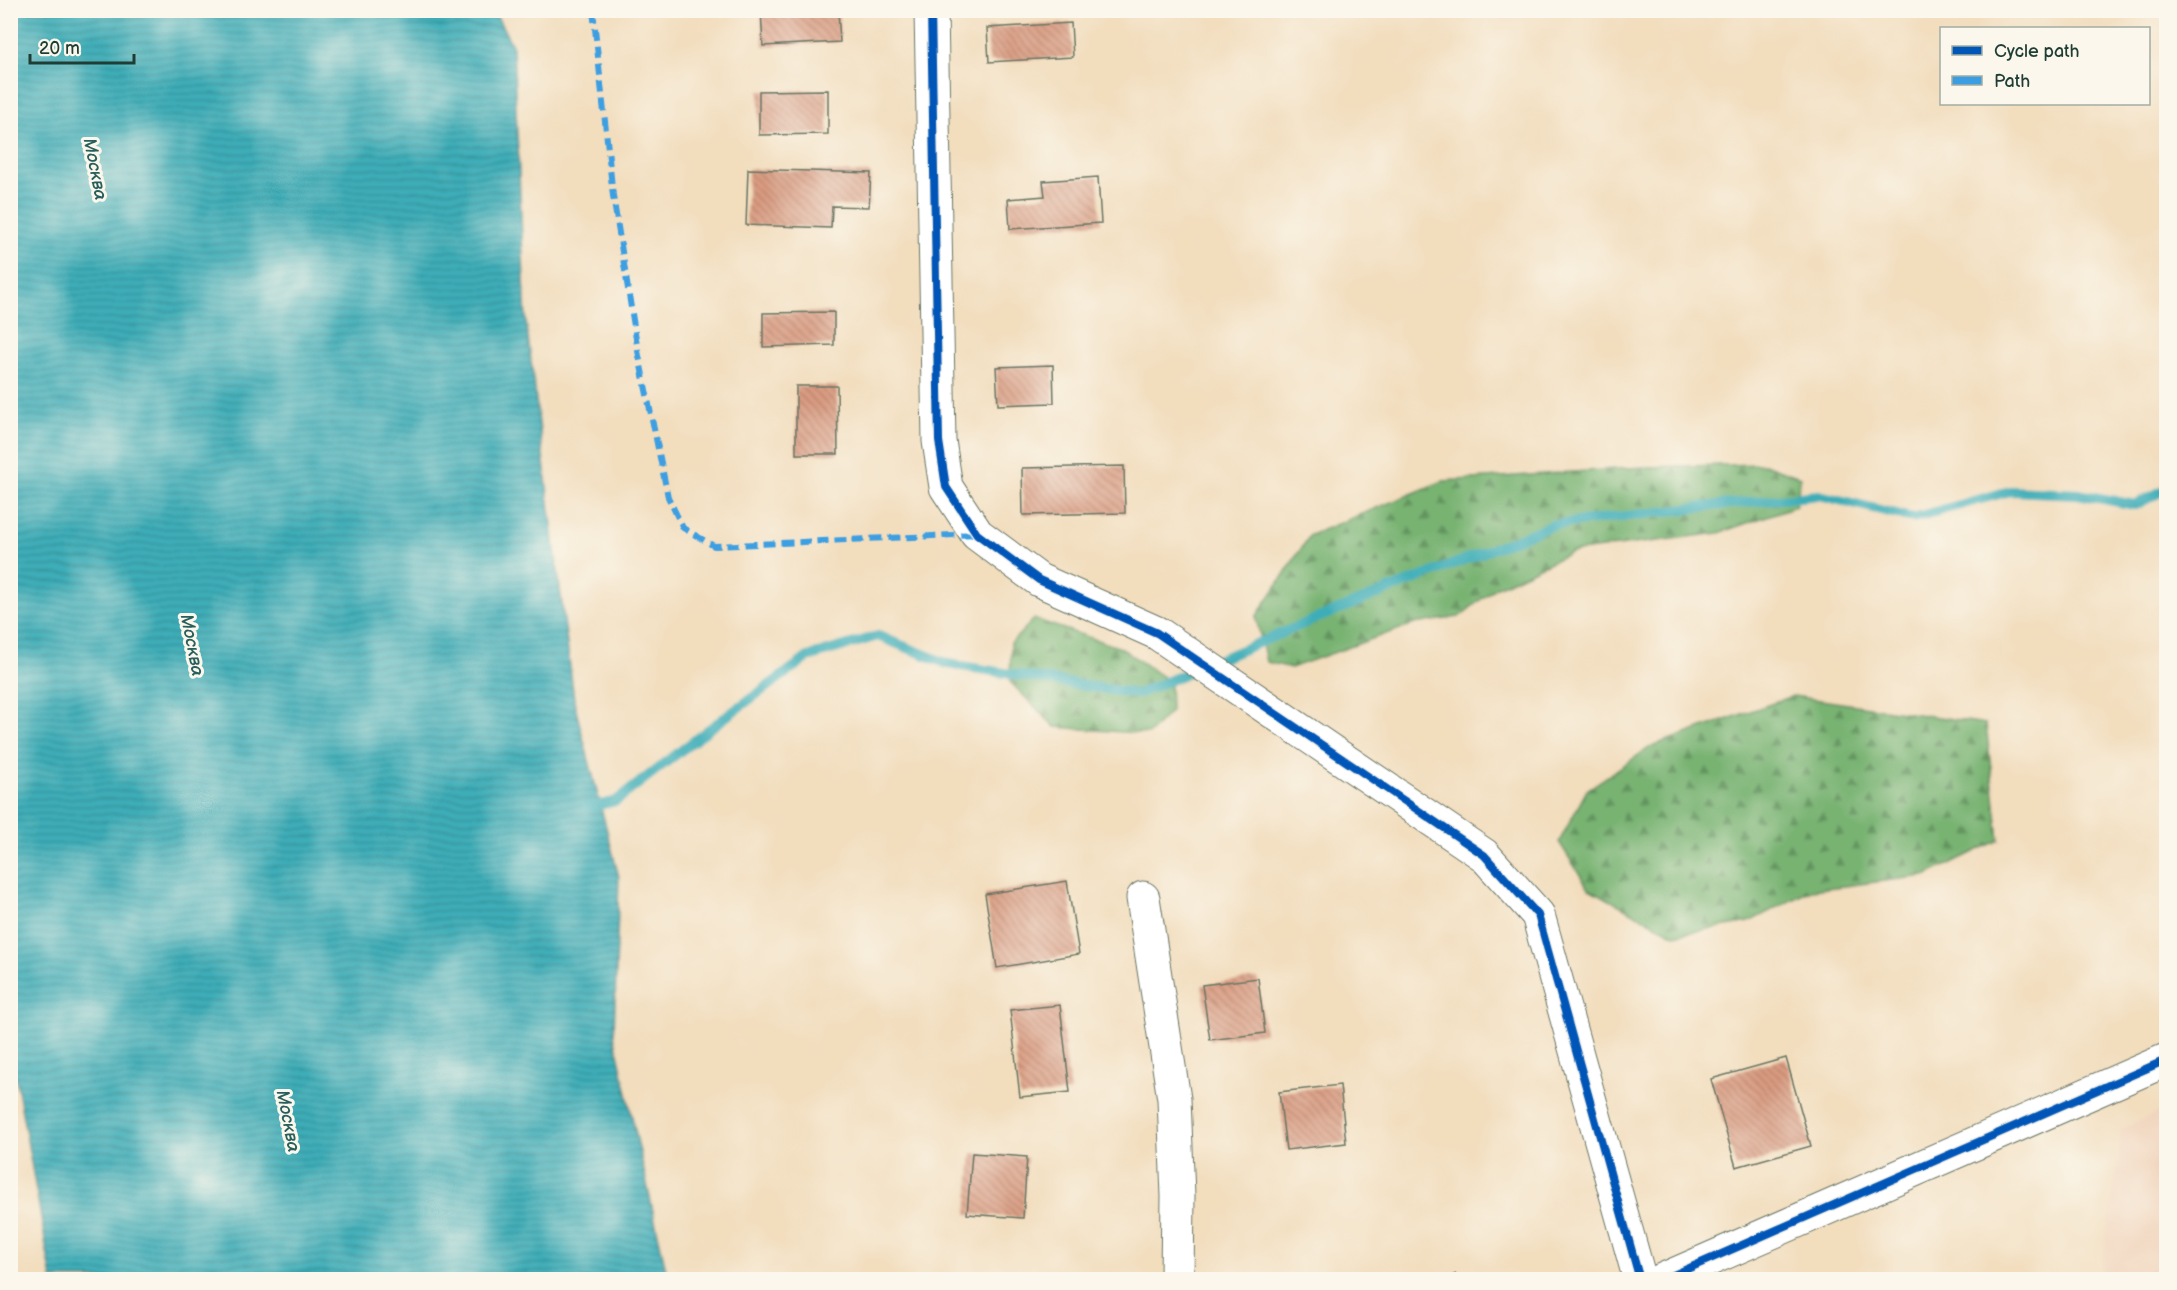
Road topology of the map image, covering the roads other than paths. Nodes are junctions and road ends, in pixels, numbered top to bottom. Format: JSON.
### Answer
{"nodes":[{"id":1,"x":931,"y":10,"type":"edge"},
{"id":2,"x":1143,"y":898,"type":"dead end"},
{"id":3,"x":2166,"y":1060,"type":"edge"},
{"id":4,"x":1177,"y":1280,"type":"edge"},
{"id":5,"x":1640,"y":1280,"type":"edge"},
{"id":6,"x":1662,"y":1280,"type":"edge"}],
"edges":[{"from":1,"to":5,"type":"street"},
{"from":2,"to":4,"type":"street"},
{"from":3,"to":6,"type":"street"}]}
